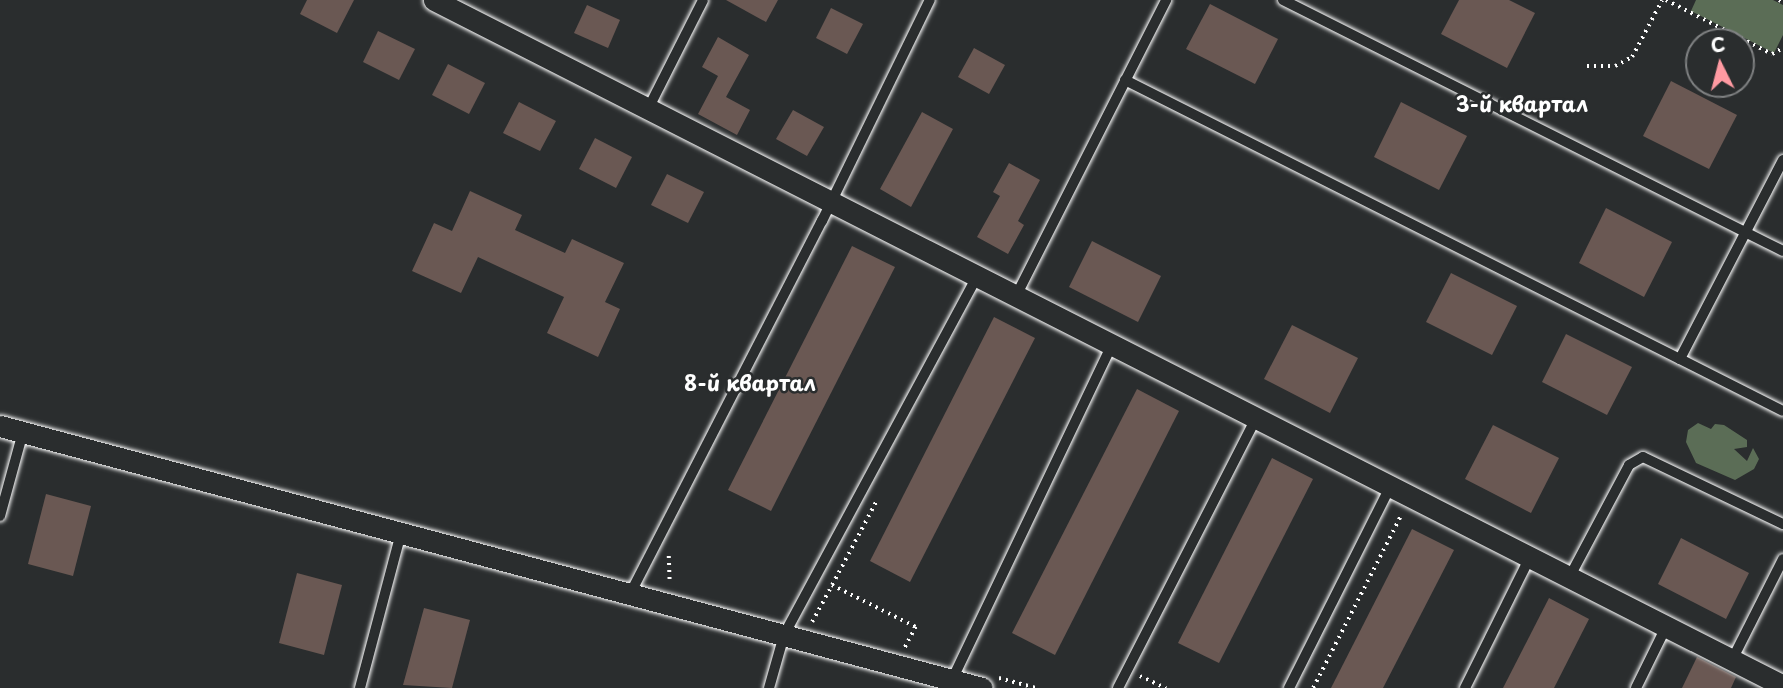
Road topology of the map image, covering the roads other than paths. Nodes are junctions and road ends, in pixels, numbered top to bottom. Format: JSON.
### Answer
{"nodes":[{"id":1,"x":435,"y":0,"type":"edge"},
{"id":2,"x":703,"y":0,"type":"edge"},
{"id":3,"x":930,"y":0,"type":"edge"},
{"id":4,"x":1166,"y":0,"type":"edge"},
{"id":5,"x":1283,"y":0,"type":"edge"},
{"id":6,"x":1125,"y":80,"type":"junction"},
{"id":7,"x":648,"y":109,"type":"junction"},
{"id":8,"x":1783,"y":160,"type":"edge"},
{"id":9,"x":829,"y":201,"type":"junction"},
{"id":10,"x":1746,"y":232,"type":"junction"},
{"id":11,"x":1783,"y":251,"type":"edge"},
{"id":12,"x":977,"y":276,"type":"junction"},
{"id":13,"x":1016,"y":296,"type":"junction"},
{"id":14,"x":1112,"y":345,"type":"junction"},
{"id":15,"x":1680,"y":359,"type":"junction"},
{"id":16,"x":1783,"y":411,"type":"edge"},
{"id":17,"x":1256,"y":418,"type":"junction"},
{"id":18,"x":0,"y":426,"type":"edge"},
{"id":19,"x":23,"y":432,"type":"junction"},
{"id":20,"x":1390,"y":487,"type":"junction"},
{"id":21,"x":0,"y":516,"type":"edge"},
{"id":22,"x":1783,"y":524,"type":"edge"},
{"id":23,"x":401,"y":533,"type":"junction"},
{"id":24,"x":1530,"y":557,"type":"junction"},
{"id":25,"x":1783,"y":559,"type":"edge"},
{"id":26,"x":1569,"y":578,"type":"junction"},
{"id":27,"x":629,"y":594,"type":"junction"},
{"id":28,"x":1666,"y":627,"type":"junction"},
{"id":29,"x":787,"y":631,"type":"junction"},
{"id":30,"x":1732,"y":660,"type":"junction"},
{"id":31,"x":952,"y":680,"type":"junction"},
{"id":32,"x":990,"y":683,"type":"edge"},
{"id":33,"x":1783,"y":687,"type":"edge"},
{"id":34,"x":359,"y":688,"type":"edge"},
{"id":35,"x":769,"y":688,"type":"edge"},
{"id":36,"x":1118,"y":688,"type":"edge"},
{"id":37,"x":1289,"y":688,"type":"edge"},
{"id":38,"x":1465,"y":688,"type":"edge"},
{"id":39,"x":1636,"y":688,"type":"edge"}],
"edges":[{"from":1,"to":7,"type":"street"},
{"from":2,"to":7,"type":"lane"},
{"from":3,"to":9,"type":"lane"},
{"from":4,"to":6,"type":"lane"},
{"from":5,"to":10,"type":"lane"},
{"from":6,"to":13,"type":"lane"},
{"from":6,"to":15,"type":"lane"},
{"from":7,"to":9,"type":"street"},
{"from":8,"to":10,"type":"lane"},
{"from":9,"to":12,"type":"street"},
{"from":9,"to":27,"type":"lane"},
{"from":10,"to":11,"type":"lane"},
{"from":10,"to":15,"type":"lane"},
{"from":12,"to":13,"type":"street"},
{"from":12,"to":29,"type":"lane"},
{"from":13,"to":14,"type":"street"},
{"from":14,"to":17,"type":"street"},
{"from":14,"to":31,"type":"lane"},
{"from":15,"to":16,"type":"lane"},
{"from":17,"to":20,"type":"street"},
{"from":17,"to":36,"type":"lane"},
{"from":18,"to":19,"type":"street"},
{"from":19,"to":21,"type":"lane"},
{"from":19,"to":23,"type":"street"},
{"from":20,"to":24,"type":"street"},
{"from":20,"to":37,"type":"lane"},
{"from":22,"to":26,"type":"lane"},
{"from":23,"to":27,"type":"street"},
{"from":23,"to":34,"type":"lane"},
{"from":24,"to":26,"type":"street"},
{"from":24,"to":38,"type":"lane"},
{"from":25,"to":30,"type":"lane"},
{"from":26,"to":28,"type":"street"},
{"from":27,"to":29,"type":"street"},
{"from":28,"to":30,"type":"street"},
{"from":28,"to":39,"type":"lane"},
{"from":29,"to":31,"type":"street"},
{"from":29,"to":35,"type":"lane"},
{"from":30,"to":33,"type":"street"},
{"from":31,"to":32,"type":"street"}]}
